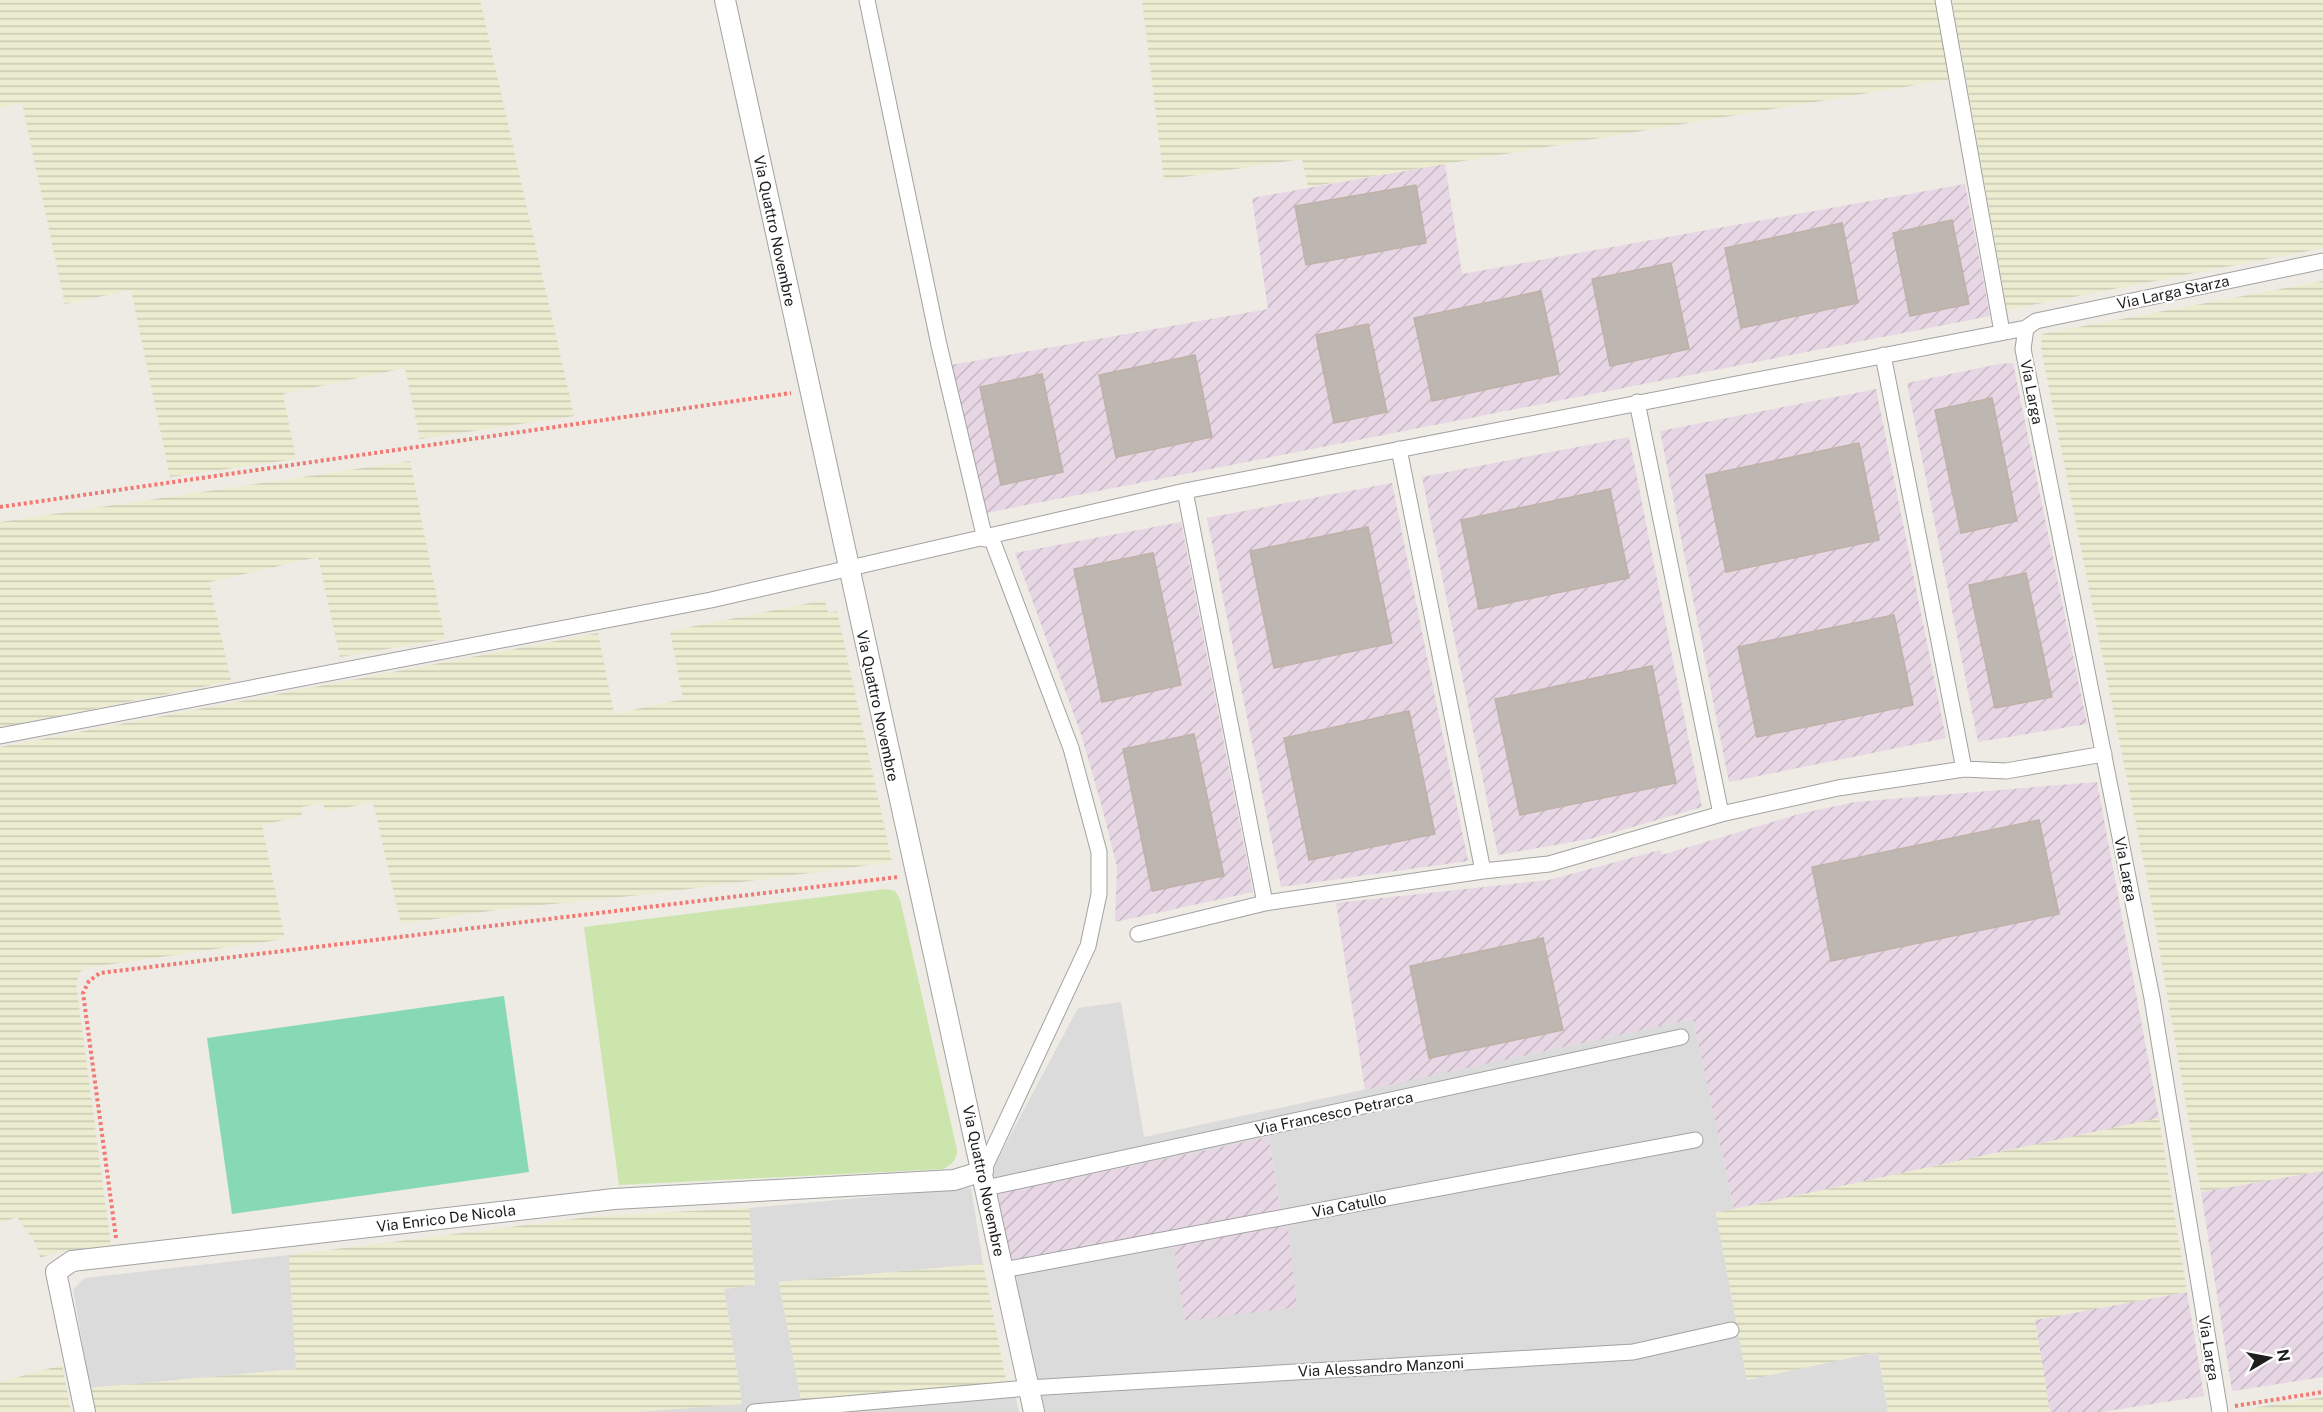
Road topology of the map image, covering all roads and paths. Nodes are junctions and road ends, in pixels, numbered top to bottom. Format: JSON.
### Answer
{"nodes":[{"id":1,"x":725,"y":0,"type":"edge"},
{"id":2,"x":867,"y":0,"type":"edge"},
{"id":3,"x":1943,"y":0,"type":"edge"},
{"id":4,"x":2323,"y":261,"type":"edge"},
{"id":5,"x":2026,"y":328,"type":"junction"},
{"id":6,"x":2002,"y":332,"type":"junction"},
{"id":7,"x":1883,"y":356,"type":"junction"},
{"id":8,"x":810,"y":390,"type":"junction"},
{"id":9,"x":1637,"y":402,"type":"junction"},
{"id":10,"x":1399,"y":449,"type":"junction"},
{"id":11,"x":1185,"y":491,"type":"junction"},
{"id":12,"x":0,"y":507,"type":"edge"},
{"id":13,"x":988,"y":538,"type":"junction"},
{"id":14,"x":848,"y":568,"type":"junction"},
{"id":15,"x":0,"y":736,"type":"edge"},
{"id":16,"x":2104,"y":754,"type":"junction"},
{"id":17,"x":1964,"y":770,"type":"junction"},
{"id":18,"x":1721,"y":814,"type":"junction"},
{"id":19,"x":1483,"y":871,"type":"junction"},
{"id":20,"x":916,"y":875,"type":"junction"},
{"id":21,"x":1264,"y":903,"type":"junction"},
{"id":22,"x":1138,"y":934,"type":"dead end"},
{"id":23,"x":1681,"y":1037,"type":"dead end"},
{"id":24,"x":1695,"y":1140,"type":"dead end"},
{"id":25,"x":984,"y":1180,"type":"junction"},
{"id":26,"x":118,"y":1257,"type":"junction"},
{"id":27,"x":1004,"y":1270,"type":"junction"},
{"id":28,"x":1731,"y":1330,"type":"dead end"},
{"id":29,"x":1028,"y":1388,"type":"junction"},
{"id":30,"x":2323,"y":1392,"type":"edge"},
{"id":31,"x":2220,"y":1410,"type":"edge"},
{"id":32,"x":85,"y":1412,"type":"edge"},
{"id":33,"x":754,"y":1412,"type":"edge"},
{"id":34,"x":1034,"y":1412,"type":"edge"}],
"edges":[{"from":1,"to":8,"type":"street","name":"Via Quattro Novembre"},
{"from":2,"to":13,"type":"street"},
{"from":3,"to":6,"type":"street"},
{"from":4,"to":5,"type":"street","name":"Via Larga Starza"},
{"from":5,"to":6,"type":"street","name":"Via Larga Starza"},
{"from":5,"to":16,"type":"street","name":"Via Larga"},
{"from":6,"to":7,"type":"street","name":"Via Larga Starza"},
{"from":7,"to":9,"type":"street","name":"Via Larga Starza"},
{"from":7,"to":17,"type":"street"},
{"from":8,"to":12,"type":"path"},
{"from":8,"to":14,"type":"street","name":"Via Quattro Novembre"},
{"from":9,"to":10,"type":"street","name":"Via Larga Starza"},
{"from":9,"to":18,"type":"street"},
{"from":10,"to":11,"type":"street","name":"Via Larga Starza"},
{"from":10,"to":19,"type":"street"},
{"from":11,"to":13,"type":"street","name":"Via Larga Starza"},
{"from":11,"to":21,"type":"street"},
{"from":13,"to":14,"type":"street","name":"Via Larga Starza"},
{"from":13,"to":25,"type":"street"},
{"from":14,"to":15,"type":"street","name":"Via Larga Starza"},
{"from":14,"to":20,"type":"street","name":"Via Quattro Novembre"},
{"from":16,"to":17,"type":"street"},
{"from":16,"to":31,"type":"street","name":"Via Larga"},
{"from":17,"to":18,"type":"street"},
{"from":18,"to":19,"type":"street"},
{"from":19,"to":21,"type":"street"},
{"from":20,"to":25,"type":"street","name":"Via Quattro Novembre"},
{"from":20,"to":26,"type":"path"},
{"from":21,"to":22,"type":"street"},
{"from":23,"to":25,"type":"street","name":"Via Francesco Petrarca"},
{"from":24,"to":27,"type":"street","name":"Via Catullo"},
{"from":25,"to":26,"type":"street","name":"Via Enrico De Nicola"},
{"from":25,"to":27,"type":"street","name":"Via Quattro Novembre"},
{"from":26,"to":32,"type":"street","name":"Via Enrico De Nicola"},
{"from":27,"to":29,"type":"street","name":"Via Quattro Novembre"},
{"from":28,"to":29,"type":"street","name":"Via Alessandro Manzoni"},
{"from":29,"to":33,"type":"street","name":"Via Alessandro Manzoni"},
{"from":29,"to":34,"type":"street","name":"Via Quattro Novembre"},
{"from":30,"to":31,"type":"path"}]}
